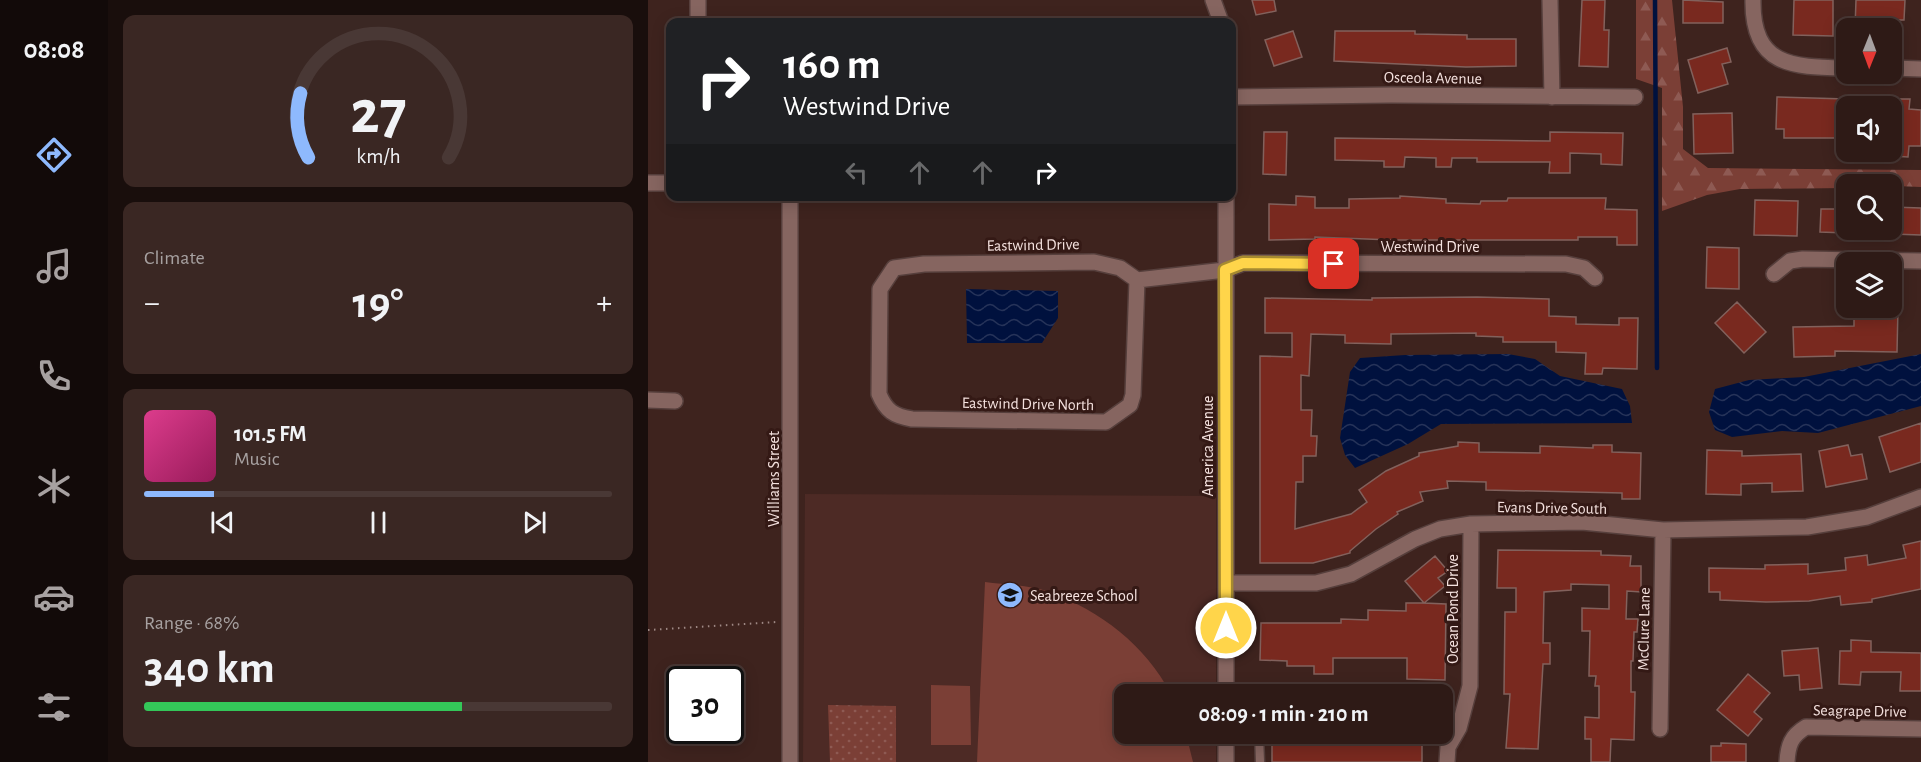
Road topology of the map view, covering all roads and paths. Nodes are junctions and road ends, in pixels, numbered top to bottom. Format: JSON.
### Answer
{"nodes":[{"id":1,"x":698,"y":0,"type":"edge"},
{"id":2,"x":1213,"y":0,"type":"edge"},
{"id":3,"x":1550,"y":0,"type":"edge"},
{"id":4,"x":1753,"y":0,"type":"edge"},
{"id":5,"x":698,"y":18,"type":"edge"},
{"id":6,"x":1220,"y":18,"type":"edge"},
{"id":7,"x":1836,"y":67,"type":"edge"},
{"id":8,"x":1902,"y":68,"type":"edge"},
{"id":9,"x":1921,"y":69,"type":"edge"},
{"id":10,"x":1236,"y":97,"type":"edge"},
{"id":11,"x":1552,"y":97,"type":"junction"},
{"id":12,"x":1635,"y":97,"type":"dead end"},
{"id":13,"x":648,"y":183,"type":"edge"},
{"id":14,"x":666,"y":183,"type":"edge"},
{"id":15,"x":790,"y":201,"type":"edge"},
{"id":16,"x":1226,"y":201,"type":"edge"},
{"id":17,"x":1921,"y":261,"type":"edge"},
{"id":18,"x":1225,"y":270,"type":"junction"},
{"id":19,"x":1774,"y":274,"type":"dead end"},
{"id":20,"x":1595,"y":278,"type":"dead end"},
{"id":21,"x":1137,"y":280,"type":"junction"},
{"id":22,"x":880,"y":322,"type":"joint"},
{"id":23,"x":648,"y":400,"type":"edge"},
{"id":24,"x":675,"y":401,"type":"dead end"},
{"id":25,"x":1921,"y":497,"type":"edge"},
{"id":26,"x":1471,"y":524,"type":"junction"},
{"id":27,"x":1663,"y":530,"type":"junction"},
{"id":28,"x":1226,"y":583,"type":"junction"},
{"id":29,"x":792,"y":622,"type":"junction"},
{"id":30,"x":648,"y":630,"type":"edge"},
{"id":31,"x":1226,"y":684,"type":"edge"},
{"id":32,"x":1660,"y":729,"type":"dead end"},
{"id":33,"x":1921,"y":729,"type":"edge"},
{"id":34,"x":1226,"y":744,"type":"edge"},
{"id":35,"x":1259,"y":744,"type":"edge"},
{"id":36,"x":790,"y":762,"type":"edge"},
{"id":37,"x":1226,"y":762,"type":"edge"},
{"id":38,"x":1260,"y":762,"type":"edge"},
{"id":39,"x":1447,"y":762,"type":"edge"},
{"id":40,"x":1787,"y":762,"type":"edge"}],
"edges":[{"from":1,"to":5,"type":"street"},
{"from":2,"to":6,"type":"street"},
{"from":3,"to":11,"type":"street"},
{"from":4,"to":7,"type":"street"},
{"from":8,"to":9,"type":"street"},
{"from":10,"to":11,"type":"street","name":"Osceola Avenue"},
{"from":11,"to":12,"type":"street","name":"Osceola Avenue"},
{"from":13,"to":14,"type":"street"},
{"from":15,"to":29,"type":"street","name":"Williams Street"},
{"from":16,"to":18,"type":"street","name":"America Avenue"},
{"from":17,"to":19,"type":"street"},
{"from":18,"to":20,"type":"street","name":"Westwind Drive"},
{"from":18,"to":21,"type":"street"},
{"from":18,"to":28,"type":"street","name":"America Avenue"},
{"from":21,"to":22,"type":"street","name":"Eastwind Drive"},
{"from":21,"to":22,"type":"street","name":"Eastwind Drive North"},
{"from":23,"to":24,"type":"street"},
{"from":25,"to":27,"type":"street","name":"Evans Drive South"},
{"from":26,"to":27,"type":"street","name":"Evans Drive South"},
{"from":26,"to":28,"type":"street","name":"Evans Drive South"},
{"from":26,"to":39,"type":"street","name":"Ocean Pond Drive"},
{"from":27,"to":32,"type":"street","name":"McClure Lane"},
{"from":28,"to":31,"type":"street","name":"America Avenue"},
{"from":29,"to":30,"type":"path"},
{"from":29,"to":36,"type":"street","name":"Williams Street"},
{"from":33,"to":40,"type":"street","name":"Seagrape Drive"},
{"from":34,"to":37,"type":"street"},
{"from":35,"to":38,"type":"lane"}]}
